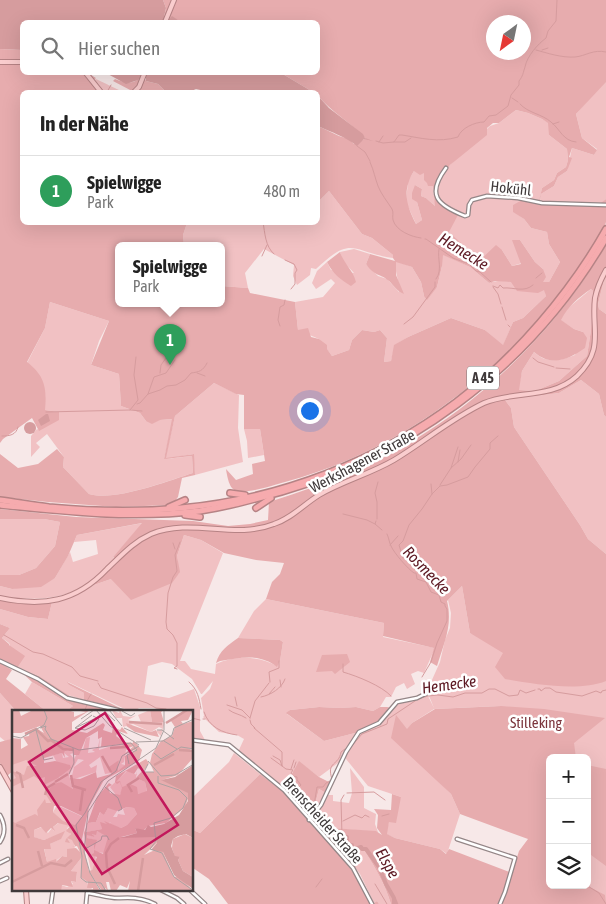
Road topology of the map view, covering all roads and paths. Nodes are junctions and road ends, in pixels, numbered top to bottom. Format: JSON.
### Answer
{"nodes":[{"id":1,"x":173,"y":0,"type":"edge"},
{"id":2,"x":166,"y":20,"type":"edge"},
{"id":3,"x":0,"y":62,"type":"edge"},
{"id":4,"x":20,"y":62,"type":"edge"},
{"id":5,"x":87,"y":75,"type":"edge"},
{"id":6,"x":144,"y":75,"type":"edge"},
{"id":7,"x":99,"y":90,"type":"edge"},
{"id":8,"x":136,"y":90,"type":"edge"},
{"id":9,"x":446,"y":168,"type":"dead end"},
{"id":10,"x":606,"y":205,"type":"edge"},
{"id":11,"x":606,"y":229,"type":"edge"},
{"id":12,"x":606,"y":238,"type":"edge"},
{"id":13,"x":606,"y":270,"type":"edge"},
{"id":14,"x":230,"y":493,"type":"dead end"},
{"id":15,"x":261,"y":493,"type":"junction"},
{"id":16,"x":280,"y":494,"type":"junction"},
{"id":17,"x":0,"y":500,"type":"edge"},
{"id":18,"x":185,"y":500,"type":"dead end"},
{"id":19,"x":0,"y":505,"type":"edge"},
{"id":20,"x":256,"y":508,"type":"dead end"},
{"id":21,"x":160,"y":509,"type":"junction"},
{"id":22,"x":169,"y":513,"type":"junction"},
{"id":23,"x":200,"y":517,"type":"dead end"},
{"id":24,"x":0,"y":598,"type":"edge"},
{"id":25,"x":0,"y":661,"type":"edge"},
{"id":26,"x":427,"y":689,"type":"dead end"},
{"id":27,"x":118,"y":710,"type":"edge"},
{"id":28,"x":194,"y":740,"type":"edge"},
{"id":29,"x":0,"y":767,"type":"edge"},
{"id":30,"x":12,"y":788,"type":"edge"},
{"id":31,"x":0,"y":814,"type":"edge"},
{"id":32,"x":309,"y":820,"type":"junction"},
{"id":33,"x":457,"y":839,"type":"dead end"},
{"id":34,"x":0,"y":842,"type":"edge"},
{"id":35,"x":8,"y":860,"type":"dead end"},
{"id":36,"x":0,"y":863,"type":"edge"},
{"id":37,"x":7,"y":878,"type":"dead end"},
{"id":38,"x":0,"y":881,"type":"edge"},
{"id":39,"x":165,"y":892,"type":"edge"},
{"id":40,"x":192,"y":892,"type":"edge"},
{"id":41,"x":86,"y":904,"type":"edge"},
{"id":42,"x":155,"y":904,"type":"edge"},
{"id":43,"x":184,"y":904,"type":"edge"},
{"id":44,"x":204,"y":904,"type":"edge"},
{"id":45,"x":372,"y":904,"type":"edge"},
{"id":46,"x":500,"y":904,"type":"edge"}],
"edges":[{"from":1,"to":2,"type":"main road"},
{"from":3,"to":4,"type":"main road"},
{"from":5,"to":7,"type":"main road"},
{"from":6,"to":8,"type":"main road"},
{"from":9,"to":10,"type":"street","name":"Hokühl"},
{"from":11,"to":15,"type":"highway","number":"A 45"},
{"from":12,"to":16,"type":"highway","number":"A 45"},
{"from":13,"to":24,"type":"main road","name":"Werkshagener Straße"},
{"from":14,"to":15,"type":"highway"},
{"from":15,"to":21,"type":"highway","number":"A 45"},
{"from":16,"to":20,"type":"highway"},
{"from":16,"to":22,"type":"highway","number":"A 45"},
{"from":17,"to":21,"type":"highway","number":"A 45"},
{"from":18,"to":21,"type":"highway"},
{"from":19,"to":22,"type":"highway","number":"A 45"},
{"from":22,"to":23,"type":"highway"},
{"from":25,"to":27,"type":"street"},
{"from":26,"to":32,"type":"street","name":"Brenscheider Straße"},
{"from":28,"to":32,"type":"street","name":"Brenscheider Straße"},
{"from":29,"to":30,"type":"main road"},
{"from":31,"to":34,"type":"street"},
{"from":32,"to":45,"type":"street","name":"Brenscheider Straße"},
{"from":33,"to":46,"type":"street"},
{"from":35,"to":36,"type":"street"},
{"from":37,"to":38,"type":"street"},
{"from":39,"to":43,"type":"street"},
{"from":40,"to":44,"type":"street"},
{"from":41,"to":42,"type":"street"}]}
